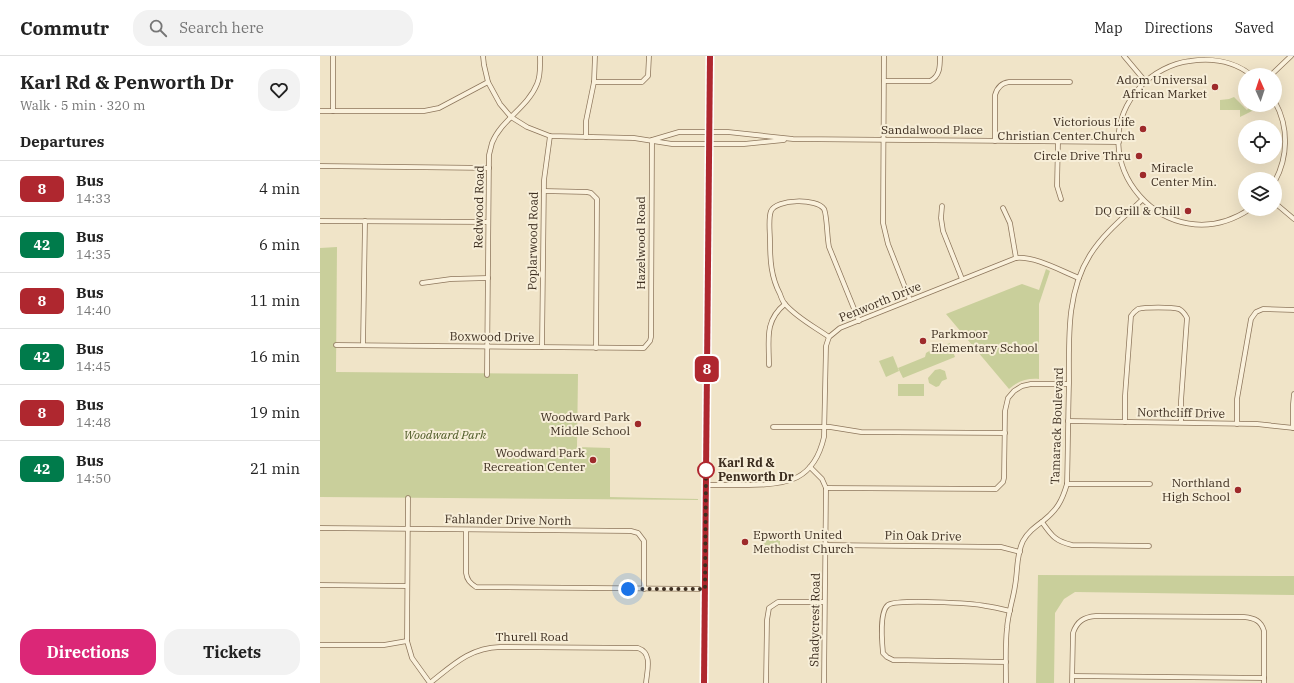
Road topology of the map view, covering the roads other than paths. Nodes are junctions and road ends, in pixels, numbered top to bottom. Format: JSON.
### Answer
{"nodes":[{"id":1,"x":333,"y":56,"type":"edge"},
{"id":2,"x":483,"y":56,"type":"edge"},
{"id":3,"x":540,"y":56,"type":"edge"},
{"id":4,"x":595,"y":56,"type":"edge"},
{"id":5,"x":649,"y":56,"type":"edge"},
{"id":6,"x":710,"y":56,"type":"edge"},
{"id":7,"x":884,"y":56,"type":"edge"},
{"id":8,"x":940,"y":56,"type":"edge"},
{"id":9,"x":1124,"y":56,"type":"edge"},
{"id":10,"x":1291,"y":56,"type":"edge"},
{"id":11,"x":1239,"y":68,"type":"edge"},
{"id":12,"x":1278,"y":68,"type":"edge"},
{"id":13,"x":884,"y":81,"type":"junction"},
{"id":14,"x":1146,"y":81,"type":"junction"},
{"id":15,"x":488,"y":82,"type":"junction"},
{"id":16,"x":594,"y":82,"type":"junction"},
{"id":17,"x":1070,"y":82,"type":"dead end"},
{"id":18,"x":320,"y":111,"type":"edge"},
{"id":19,"x":333,"y":111,"type":"junction"},
{"id":20,"x":1279,"y":112,"type":"edge"},
{"id":21,"x":511,"y":117,"type":"junction"},
{"id":22,"x":710,"y":132,"type":"junction"},
{"id":23,"x":550,"y":136,"type":"junction"},
{"id":24,"x":586,"y":137,"type":"junction"},
{"id":25,"x":793,"y":139,"type":"junction"},
{"id":26,"x":652,"y":140,"type":"junction"},
{"id":27,"x":884,"y":140,"type":"junction"},
{"id":28,"x":995,"y":141,"type":"junction"},
{"id":29,"x":1058,"y":142,"type":"junction"},
{"id":30,"x":1119,"y":142,"type":"junction"},
{"id":31,"x":709,"y":144,"type":"junction"},
{"id":32,"x":320,"y":166,"type":"edge"},
{"id":33,"x":489,"y":168,"type":"junction"},
{"id":34,"x":1279,"y":172,"type":"edge"},
{"id":35,"x":544,"y":191,"type":"junction"},
{"id":36,"x":1061,"y":199,"type":"dead end"},
{"id":37,"x":1142,"y":200,"type":"junction"},
{"id":38,"x":942,"y":206,"type":"dead end"},
{"id":39,"x":1003,"y":208,"type":"dead end"},
{"id":40,"x":1282,"y":209,"type":"edge"},
{"id":41,"x":1239,"y":216,"type":"edge"},
{"id":42,"x":1294,"y":219,"type":"edge"},
{"id":43,"x":320,"y":221,"type":"edge"},
{"id":44,"x":364,"y":221,"type":"junction"},
{"id":45,"x":488,"y":222,"type":"junction"},
{"id":46,"x":1016,"y":258,"type":"junction"},
{"id":47,"x":488,"y":278,"type":"junction"},
{"id":48,"x":1079,"y":278,"type":"junction"},
{"id":49,"x":962,"y":279,"type":"junction"},
{"id":50,"x":422,"y":283,"type":"dead end"},
{"id":51,"x":910,"y":300,"type":"junction"},
{"id":52,"x":785,"y":304,"type":"junction"},
{"id":53,"x":1294,"y":310,"type":"edge"},
{"id":54,"x":858,"y":321,"type":"junction"},
{"id":55,"x":829,"y":337,"type":"junction"},
{"id":56,"x":336,"y":345,"type":"dead end"},
{"id":57,"x":363,"y":345,"type":"junction"},
{"id":58,"x":647,"y":345,"type":"joint"},
{"id":59,"x":487,"y":347,"type":"junction"},
{"id":60,"x":542,"y":347,"type":"junction"},
{"id":61,"x":596,"y":348,"type":"junction"},
{"id":62,"x":769,"y":365,"type":"dead end"},
{"id":63,"x":487,"y":375,"type":"dead end"},
{"id":64,"x":1068,"y":384,"type":"junction"},
{"id":65,"x":1294,"y":394,"type":"edge"},
{"id":66,"x":1068,"y":421,"type":"junction"},
{"id":67,"x":1125,"y":422,"type":"junction"},
{"id":68,"x":1181,"y":422,"type":"junction"},
{"id":69,"x":1236,"y":424,"type":"junction"},
{"id":70,"x":773,"y":427,"type":"dead end"},
{"id":71,"x":824,"y":427,"type":"junction"},
{"id":72,"x":1293,"y":428,"type":"edge"},
{"id":73,"x":1005,"y":433,"type":"junction"},
{"id":74,"x":810,"y":467,"type":"junction"},
{"id":75,"x":1067,"y":484,"type":"junction"},
{"id":76,"x":1150,"y":484,"type":"dead end"},
{"id":77,"x":706,"y":485,"type":"junction"},
{"id":78,"x":826,"y":488,"type":"junction"},
{"id":79,"x":408,"y":498,"type":"dead end"},
{"id":80,"x":1042,"y":522,"type":"junction"},
{"id":81,"x":320,"y":528,"type":"edge"},
{"id":82,"x":408,"y":529,"type":"junction"},
{"id":83,"x":466,"y":530,"type":"junction"},
{"id":84,"x":826,"y":545,"type":"junction"},
{"id":85,"x":1149,"y":546,"type":"dead end"},
{"id":86,"x":1020,"y":552,"type":"junction"},
{"id":87,"x":320,"y":586,"type":"edge"},
{"id":88,"x":407,"y":586,"type":"junction"},
{"id":89,"x":644,"y":589,"type":"junction"},
{"id":90,"x":705,"y":589,"type":"junction"},
{"id":91,"x":824,"y":602,"type":"junction"},
{"id":92,"x":1010,"y":611,"type":"junction"},
{"id":93,"x":407,"y":641,"type":"junction"},
{"id":94,"x":320,"y":645,"type":"edge"},
{"id":95,"x":1006,"y":662,"type":"junction"},
{"id":96,"x":1073,"y":676,"type":"junction"},
{"id":97,"x":1264,"y":680,"type":"edge"},
{"id":98,"x":430,"y":683,"type":"edge"},
{"id":99,"x":646,"y":683,"type":"edge"},
{"id":100,"x":704,"y":683,"type":"edge"},
{"id":101,"x":766,"y":683,"type":"edge"},
{"id":102,"x":824,"y":683,"type":"edge"},
{"id":103,"x":1006,"y":683,"type":"edge"},
{"id":104,"x":1072,"y":683,"type":"edge"}],
"edges":[{"from":1,"to":19,"type":"street"},
{"from":2,"to":15,"type":"street"},
{"from":3,"to":21,"type":"street","name":"Redwood Road"},
{"from":4,"to":16,"type":"street"},
{"from":5,"to":16,"type":"street"},
{"from":6,"to":22,"type":"main road"},
{"from":7,"to":13,"type":"street"},
{"from":8,"to":13,"type":"street"},
{"from":9,"to":14,"type":"street"},
{"from":10,"to":12,"type":"street"},
{"from":11,"to":14,"type":"street"},
{"from":13,"to":27,"type":"street"},
{"from":14,"to":30,"type":"street"},
{"from":15,"to":19,"type":"street"},
{"from":15,"to":21,"type":"street"},
{"from":16,"to":24,"type":"street"},
{"from":17,"to":28,"type":"street"},
{"from":18,"to":19,"type":"street"},
{"from":20,"to":34,"type":"street"},
{"from":21,"to":23,"type":"street","name":"Sandalwood Place"},
{"from":21,"to":33,"type":"street","name":"Redwood Road"},
{"from":22,"to":25,"type":"street","name":"Sandalwood Place"},
{"from":22,"to":26,"type":"street","name":"Sandalwood Place"},
{"from":22,"to":31,"type":"main road"},
{"from":23,"to":24,"type":"street","name":"Sandalwood Place"},
{"from":23,"to":35,"type":"street","name":"Poplarwood Road"},
{"from":24,"to":26,"type":"street","name":"Sandalwood Place"},
{"from":25,"to":27,"type":"street","name":"Sandalwood Place"},
{"from":25,"to":31,"type":"street","name":"Sandalwood Place"},
{"from":26,"to":31,"type":"street","name":"Sandalwood Place"},
{"from":26,"to":58,"type":"street","name":"Hazelwood Road"},
{"from":27,"to":28,"type":"street","name":"Sandalwood Place"},
{"from":27,"to":51,"type":"street"},
{"from":28,"to":29,"type":"street","name":"Sandalwood Place"},
{"from":29,"to":30,"type":"street","name":"Sandalwood Place"},
{"from":29,"to":36,"type":"street"},
{"from":30,"to":37,"type":"street"},
{"from":31,"to":77,"type":"main road"},
{"from":32,"to":33,"type":"street"},
{"from":33,"to":45,"type":"street","name":"Redwood Road"},
{"from":35,"to":60,"type":"street","name":"Poplarwood Road"},
{"from":35,"to":61,"type":"street"},
{"from":37,"to":41,"type":"street"},
{"from":37,"to":48,"type":"street","name":"Tamarack Boulevard"},
{"from":38,"to":49,"type":"street"},
{"from":39,"to":46,"type":"street"},
{"from":40,"to":42,"type":"street"},
{"from":43,"to":44,"type":"street"},
{"from":44,"to":45,"type":"street"},
{"from":44,"to":57,"type":"street"},
{"from":45,"to":47,"type":"street","name":"Redwood Road"},
{"from":46,"to":48,"type":"street","name":"Penworth Drive"},
{"from":46,"to":49,"type":"street","name":"Penworth Drive"},
{"from":47,"to":50,"type":"street"},
{"from":47,"to":59,"type":"street","name":"Redwood Road"},
{"from":48,"to":64,"type":"street","name":"Tamarack Boulevard"},
{"from":49,"to":51,"type":"street","name":"Penworth Drive"},
{"from":51,"to":54,"type":"street","name":"Penworth Drive"},
{"from":52,"to":54,"type":"street"},
{"from":52,"to":55,"type":"street"},
{"from":52,"to":62,"type":"street"},
{"from":53,"to":69,"type":"street"},
{"from":54,"to":55,"type":"street","name":"Penworth Drive"},
{"from":55,"to":71,"type":"street"},
{"from":56,"to":57,"type":"street","name":"Boxwood Drive"},
{"from":57,"to":59,"type":"street","name":"Boxwood Drive"},
{"from":58,"to":61,"type":"street","name":"Boxwood Drive"},
{"from":59,"to":60,"type":"street","name":"Boxwood Drive"},
{"from":59,"to":63,"type":"street","name":"Redwood Road"},
{"from":60,"to":61,"type":"street","name":"Boxwood Drive"},
{"from":64,"to":66,"type":"street","name":"Tamarack Boulevard"},
{"from":64,"to":73,"type":"street"},
{"from":65,"to":72,"type":"street"},
{"from":66,"to":67,"type":"street","name":"Northcliff Drive"},
{"from":66,"to":75,"type":"street","name":"Tamarack Boulevard"},
{"from":67,"to":68,"type":"street","name":"Northcliff Drive"},
{"from":67,"to":68,"type":"street"},
{"from":68,"to":69,"type":"street","name":"Northcliff Drive"},
{"from":69,"to":72,"type":"street","name":"Northcliff Drive"},
{"from":70,"to":71,"type":"street"},
{"from":71,"to":73,"type":"street"},
{"from":71,"to":74,"type":"street"},
{"from":73,"to":78,"type":"street"},
{"from":74,"to":77,"type":"street"},
{"from":74,"to":78,"type":"street"},
{"from":75,"to":76,"type":"street"},
{"from":75,"to":80,"type":"street","name":"Tamarack Boulevard"},
{"from":77,"to":90,"type":"main road"},
{"from":78,"to":84,"type":"street","name":"Shadycrest Road"},
{"from":79,"to":82,"type":"street"},
{"from":80,"to":85,"type":"street"},
{"from":80,"to":86,"type":"street","name":"Tamarack Boulevard"},
{"from":81,"to":82,"type":"street","name":"Fahlander Drive North"},
{"from":82,"to":83,"type":"street","name":"Fahlander Drive North"},
{"from":82,"to":88,"type":"street"},
{"from":83,"to":89,"type":"street"},
{"from":83,"to":89,"type":"street","name":"Fahlander Drive North"},
{"from":84,"to":86,"type":"street","name":"Pin Oak Drive"},
{"from":84,"to":91,"type":"street","name":"Shadycrest Road"},
{"from":86,"to":92,"type":"street","name":"Tamarack Boulevard"},
{"from":87,"to":88,"type":"street"},
{"from":88,"to":93,"type":"street"},
{"from":89,"to":90,"type":"street"},
{"from":90,"to":100,"type":"main road"},
{"from":91,"to":101,"type":"street"},
{"from":91,"to":102,"type":"street","name":"Shadycrest Road"},
{"from":92,"to":95,"type":"street","name":"Tamarack Boulevard"},
{"from":92,"to":95,"type":"street"},
{"from":93,"to":94,"type":"street"},
{"from":93,"to":98,"type":"street"},
{"from":95,"to":103,"type":"street","name":"Tamarack Boulevard"},
{"from":96,"to":97,"type":"street"},
{"from":96,"to":97,"type":"street"},
{"from":96,"to":104,"type":"street"},
{"from":98,"to":99,"type":"street","name":"Thurell Road"}]}
